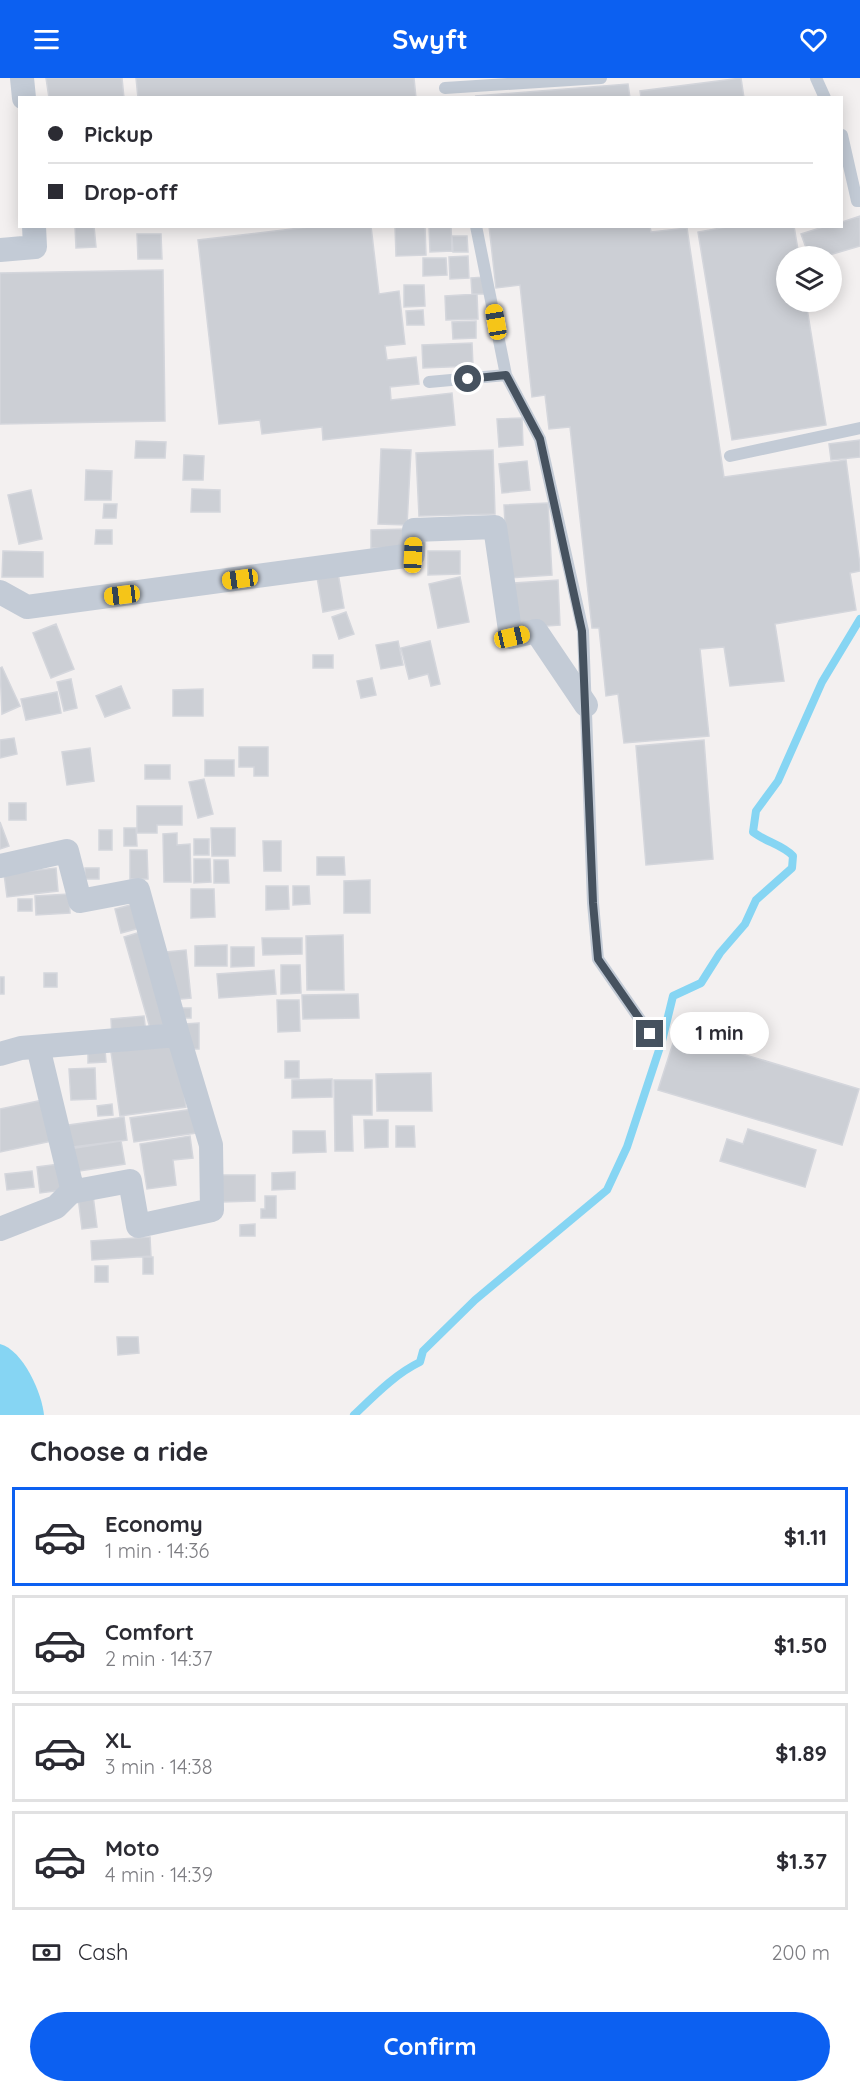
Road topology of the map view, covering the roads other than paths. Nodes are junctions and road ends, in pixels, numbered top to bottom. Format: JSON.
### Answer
{"nodes":[{"id":1,"x":22,"y":78,"type":"edge"},
{"id":2,"x":601,"y":78,"type":"edge"},
{"id":3,"x":816,"y":78,"type":"edge"},
{"id":4,"x":445,"y":88,"type":"edge"},
{"id":5,"x":24,"y":96,"type":"edge"},
{"id":6,"x":824,"y":96,"type":"edge"},
{"id":7,"x":843,"y":139,"type":"edge"},
{"id":8,"x":860,"y":201,"type":"edge"},
{"id":9,"x":34,"y":228,"type":"edge"},
{"id":10,"x":476,"y":228,"type":"edge"},
{"id":11,"x":0,"y":250,"type":"edge"},
{"id":12,"x":506,"y":375,"type":"junction"},
{"id":13,"x":429,"y":382,"type":"dead end"},
{"id":14,"x":860,"y":428,"type":"edge"},
{"id":15,"x":730,"y":456,"type":"dead end"},
{"id":16,"x":0,"y":592,"type":"edge"},
{"id":17,"x":586,"y":705,"type":"junction"},
{"id":18,"x":0,"y":866,"type":"edge"},
{"id":19,"x":650,"y":1034,"type":"dead end"},
{"id":20,"x":177,"y":1035,"type":"junction"},
{"id":21,"x":38,"y":1047,"type":"junction"},
{"id":22,"x":0,"y":1054,"type":"edge"},
{"id":23,"x":73,"y":1192,"type":"junction"},
{"id":24,"x":0,"y":1228,"type":"edge"}],
"edges":[{"from":1,"to":5,"type":"street"},
{"from":2,"to":4,"type":"lane"},
{"from":3,"to":6,"type":"lane"},
{"from":7,"to":8,"type":"lane"},
{"from":9,"to":11,"type":"street"},
{"from":10,"to":12,"type":"lane"},
{"from":12,"to":13,"type":"lane"},
{"from":12,"to":17,"type":"lane"},
{"from":14,"to":15,"type":"lane"},
{"from":16,"to":17,"type":"street"},
{"from":17,"to":19,"type":"lane"},
{"from":18,"to":20,"type":"street"},
{"from":20,"to":21,"type":"street"},
{"from":20,"to":23,"type":"street"},
{"from":21,"to":22,"type":"street"},
{"from":21,"to":23,"type":"street"},
{"from":23,"to":24,"type":"street"}]}
